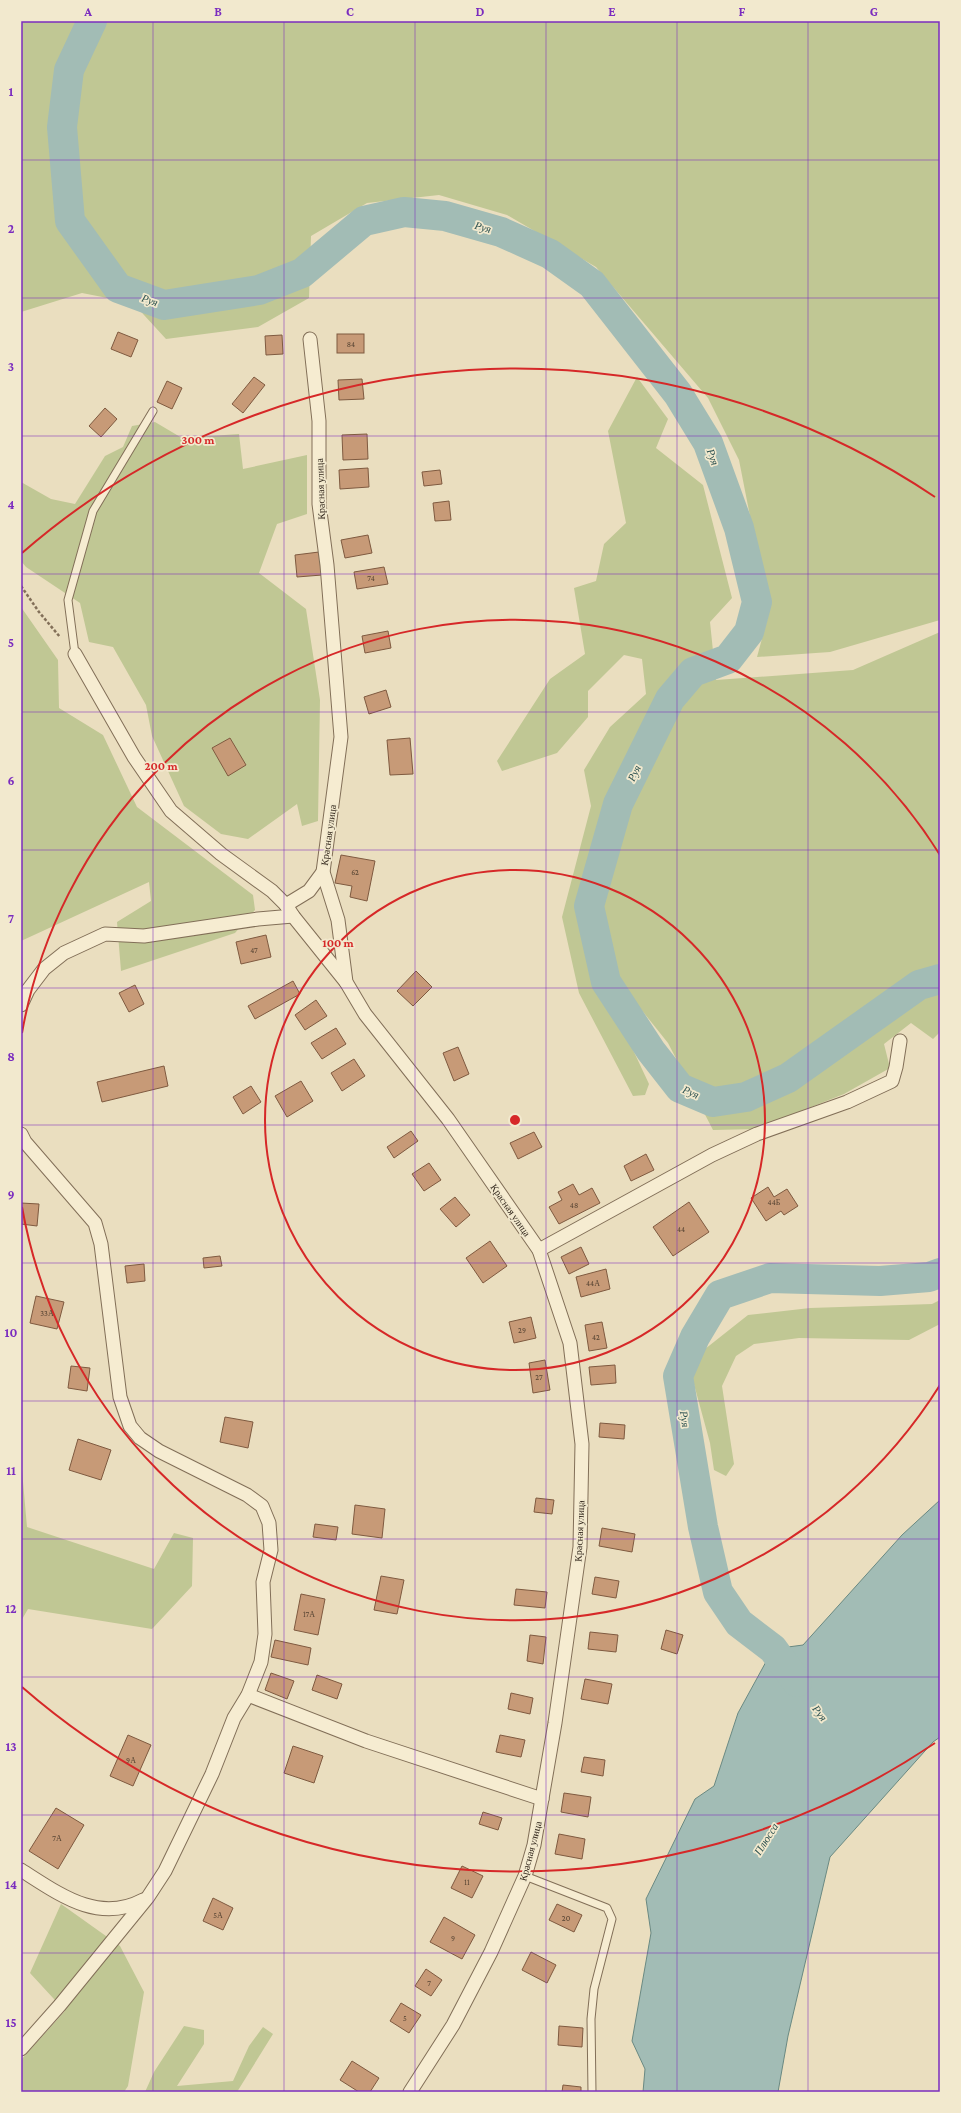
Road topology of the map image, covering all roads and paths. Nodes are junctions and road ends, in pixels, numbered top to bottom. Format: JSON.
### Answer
{"nodes":[{"id":1,"x":310,"y":339,"type":"dead end"},
{"id":2,"x":152,"y":411,"type":"dead end"},
{"id":3,"x":21,"y":586,"type":"edge"},
{"id":4,"x":75,"y":654,"type":"junction"},
{"id":5,"x":323,"y":872,"type":"junction"},
{"id":6,"x":289,"y":910,"type":"junction"},
{"id":7,"x":346,"y":982,"type":"junction"},
{"id":8,"x":21,"y":1006,"type":"edge"},
{"id":9,"x":900,"y":1041,"type":"dead end"},
{"id":10,"x":21,"y":1134,"type":"edge"},
{"id":11,"x":539,"y":1250,"type":"junction"},
{"id":12,"x":248,"y":1694,"type":"junction"},
{"id":13,"x":542,"y":1799,"type":"junction"},
{"id":14,"x":21,"y":1870,"type":"edge"},
{"id":15,"x":525,"y":1876,"type":"junction"},
{"id":16,"x":148,"y":1897,"type":"junction"},
{"id":17,"x":21,"y":2048,"type":"edge"},
{"id":18,"x":410,"y":2092,"type":"edge"},
{"id":19,"x":592,"y":2092,"type":"edge"}],
"edges":[{"from":1,"to":5,"type":"street","name":"Красная улица"},
{"from":2,"to":4,"type":"lane"},
{"from":3,"to":4,"type":"path"},
{"from":4,"to":6,"type":"street"},
{"from":5,"to":6,"type":"street"},
{"from":5,"to":7,"type":"street","name":"Красная улица"},
{"from":6,"to":7,"type":"street"},
{"from":6,"to":8,"type":"street"},
{"from":7,"to":11,"type":"street","name":"Красная улица"},
{"from":9,"to":11,"type":"street"},
{"from":10,"to":12,"type":"street"},
{"from":11,"to":13,"type":"street","name":"Красная улица"},
{"from":12,"to":13,"type":"street"},
{"from":12,"to":16,"type":"street"},
{"from":13,"to":15,"type":"street","name":"Красная улица"},
{"from":14,"to":16,"type":"street"},
{"from":15,"to":18,"type":"street","name":"Красная улица"},
{"from":15,"to":19,"type":"lane"},
{"from":16,"to":17,"type":"street"}]}
